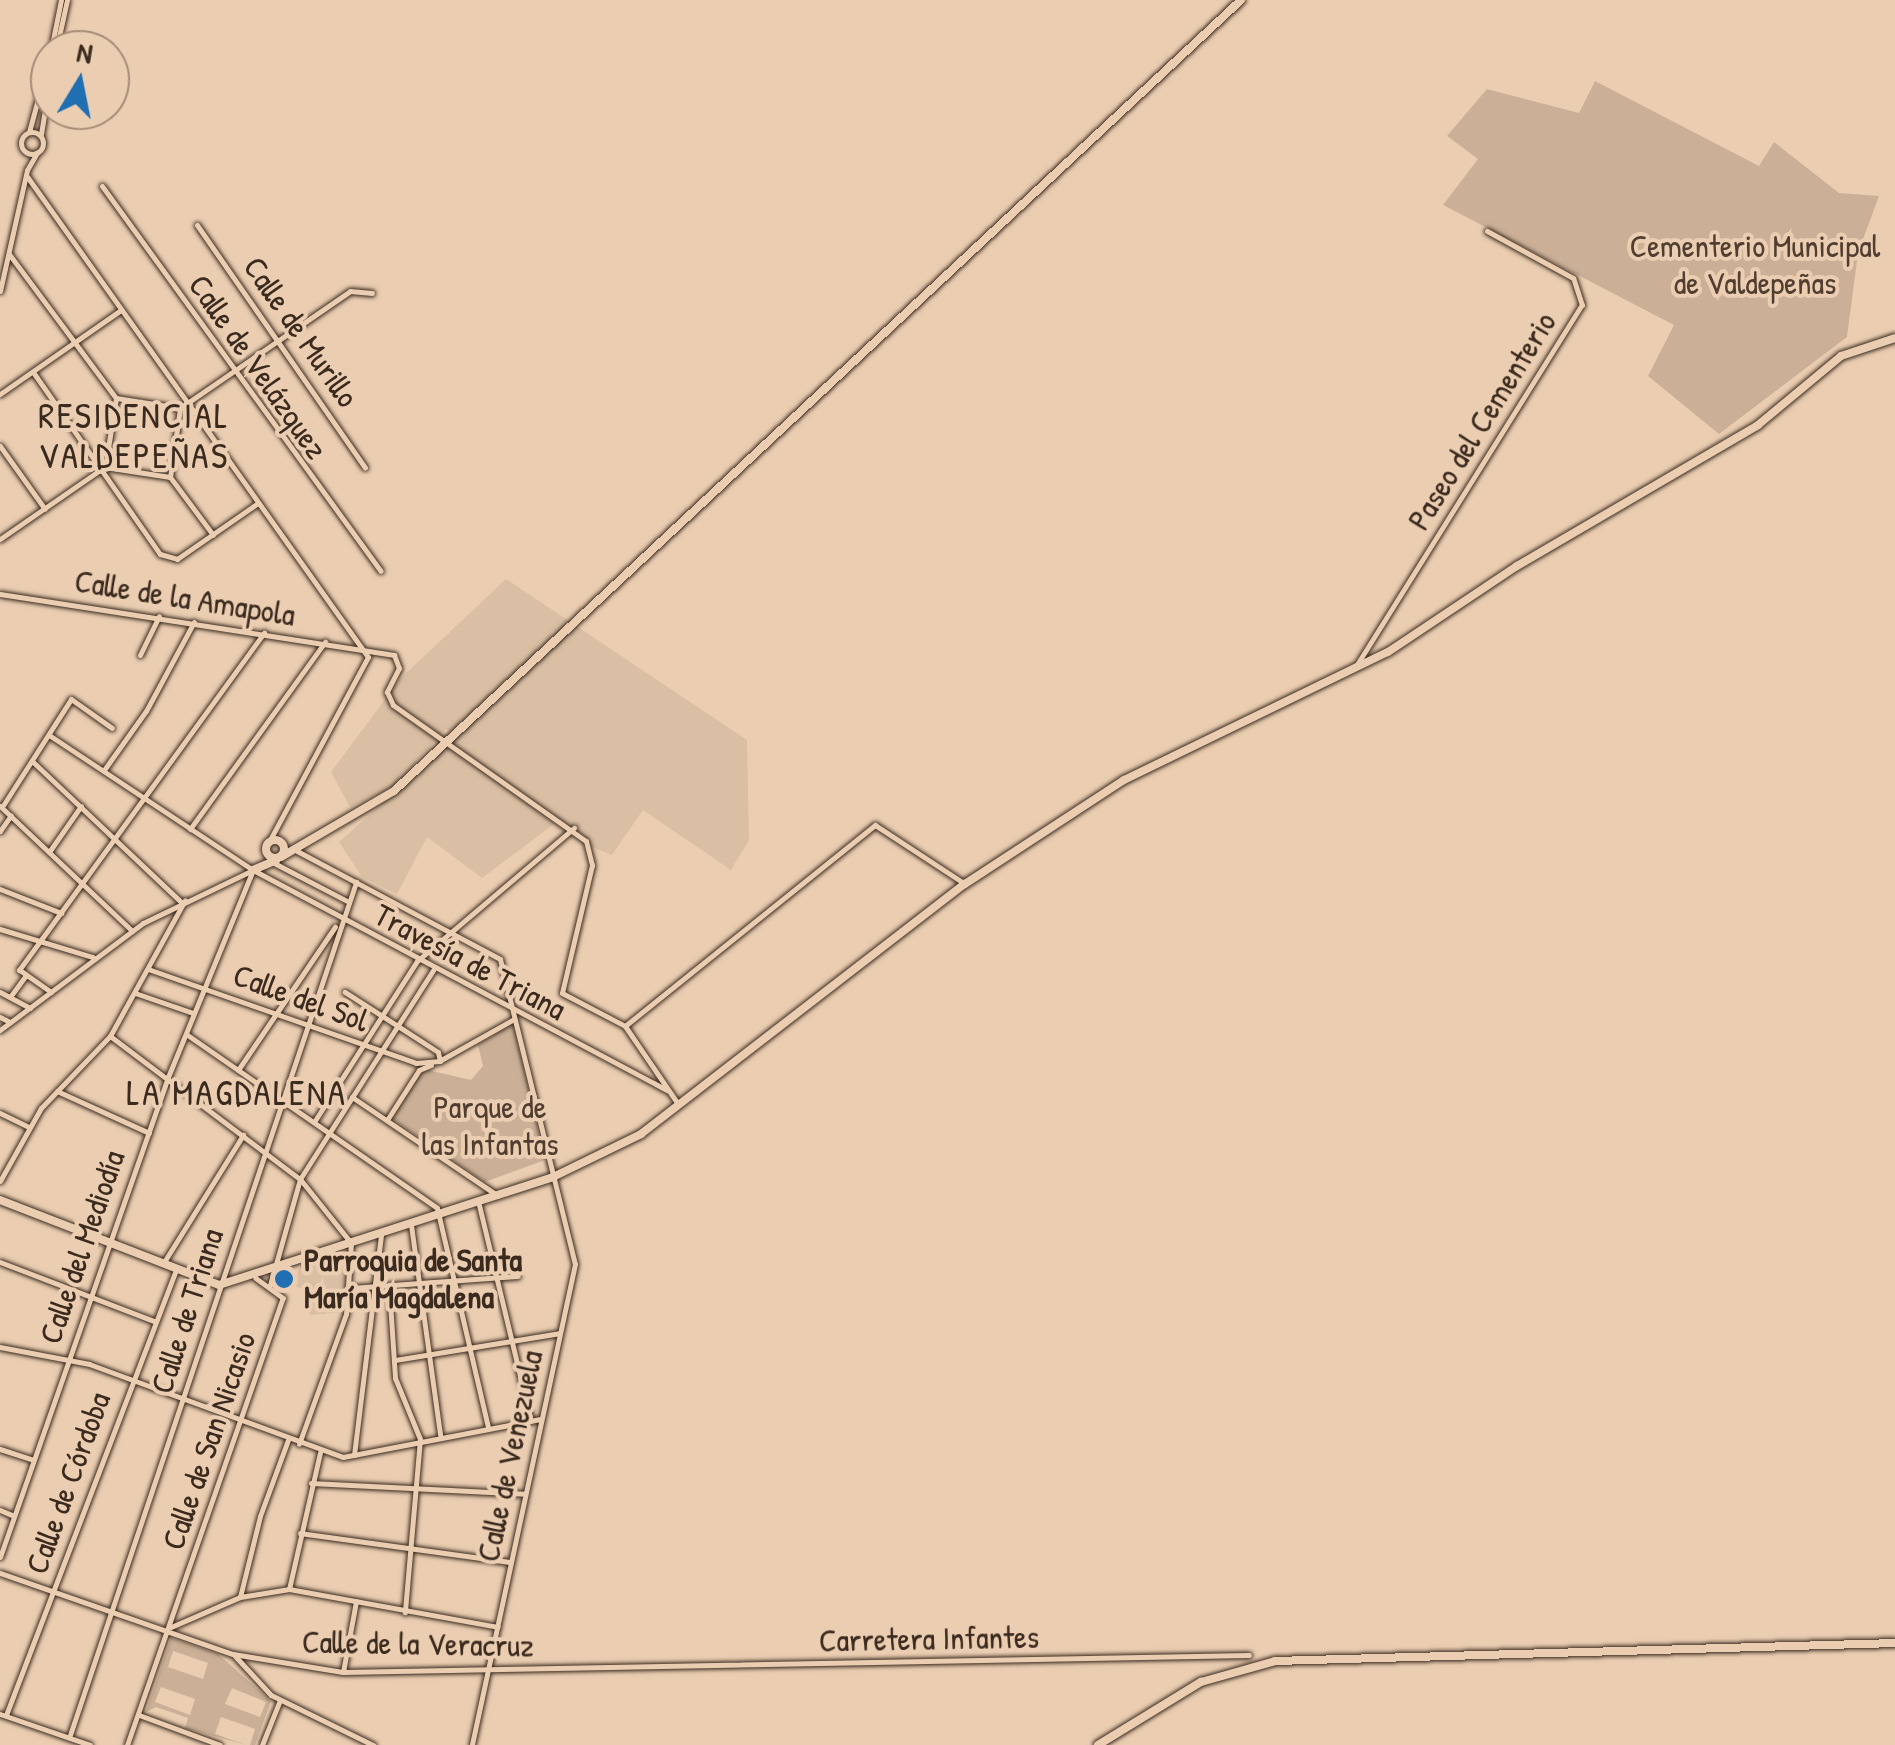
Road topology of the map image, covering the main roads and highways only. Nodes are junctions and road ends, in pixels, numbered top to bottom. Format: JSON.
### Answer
{"nodes":[{"id":1,"x":1241,"y":0,"type":"edge"},
{"id":2,"x":1895,"y":338,"type":"edge"},
{"id":3,"x":273,"y":843,"type":"junction"},
{"id":4,"x":299,"y":849,"type":"junction"},
{"id":5,"x":277,"y":859,"type":"junction"},
{"id":6,"x":0,"y":1200,"type":"edge"},
{"id":7,"x":1895,"y":1643,"type":"edge"},
{"id":8,"x":1098,"y":1745,"type":"edge"}],
"edges":[{"from":1,"to":4,"type":"main road"},
{"from":2,"to":6,"type":"main road"},
{"from":3,"to":4,"type":"main road"},
{"from":3,"to":5,"type":"main road"},
{"from":3,"to":5,"type":"main road"},
{"from":3,"to":5,"type":"main road","name":"Calle del Mediodía"},
{"from":4,"to":5,"type":"main road"},
{"from":7,"to":8,"type":"main road"}]}
